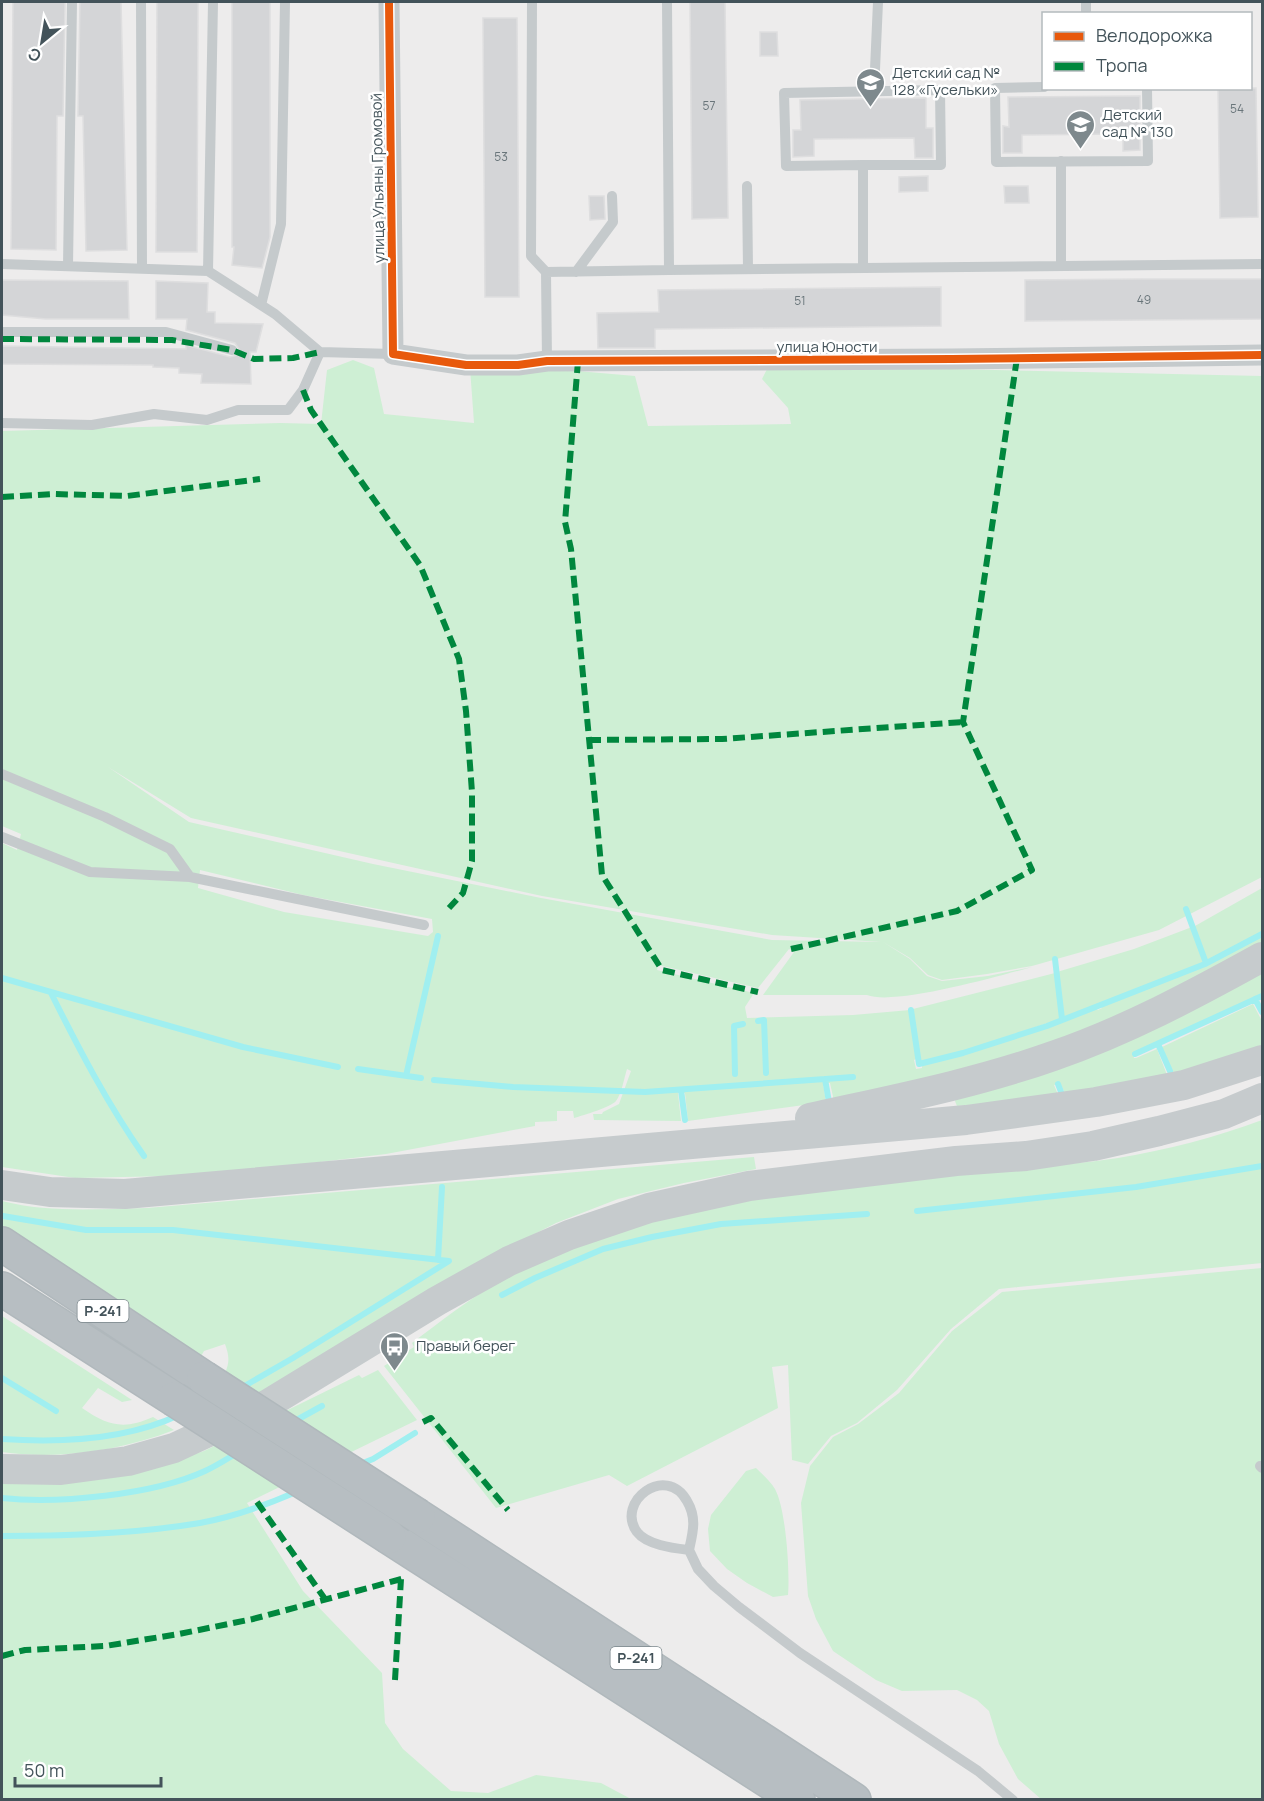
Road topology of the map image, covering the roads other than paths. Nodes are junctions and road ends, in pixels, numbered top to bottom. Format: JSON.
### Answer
{"nodes":[{"id":1,"x":72,"y":2,"type":"edge"},
{"id":2,"x":141,"y":2,"type":"edge"},
{"id":3,"x":213,"y":2,"type":"edge"},
{"id":4,"x":285,"y":2,"type":"edge"},
{"id":5,"x":389,"y":2,"type":"edge"},
{"id":6,"x":532,"y":2,"type":"edge"},
{"id":7,"x":667,"y":2,"type":"edge"},
{"id":8,"x":878,"y":2,"type":"edge"},
{"id":9,"x":1042,"y":87,"type":"edge"},
{"id":10,"x":1147,"y":90,"type":"edge"},
{"id":11,"x":874,"y":92,"type":"junction"},
{"id":12,"x":1061,"y":161,"type":"junction"},
{"id":13,"x":863,"y":165,"type":"junction"},
{"id":14,"x":747,"y":186,"type":"dead end"},
{"id":15,"x":612,"y":196,"type":"dead end"},
{"id":16,"x":2,"y":264,"type":"edge"},
{"id":17,"x":1263,"y":264,"type":"edge"},
{"id":18,"x":68,"y":266,"type":"junction"},
{"id":19,"x":1061,"y":266,"type":"junction"},
{"id":20,"x":142,"y":268,"type":"junction"},
{"id":21,"x":863,"y":268,"type":"junction"},
{"id":22,"x":748,"y":269,"type":"junction"},
{"id":23,"x":208,"y":270,"type":"junction"},
{"id":24,"x":669,"y":270,"type":"junction"},
{"id":25,"x":546,"y":272,"type":"junction"},
{"id":26,"x":576,"y":272,"type":"junction"},
{"id":27,"x":261,"y":305,"type":"junction"},
{"id":28,"x":2,"y":332,"type":"edge"},
{"id":29,"x":232,"y":350,"type":"dead end"},
{"id":30,"x":320,"y":352,"type":"junction"},
{"id":31,"x":393,"y":354,"type":"junction"},
{"id":32,"x":1263,"y":355,"type":"edge"},
{"id":33,"x":547,"y":361,"type":"junction"},
{"id":34,"x":2,"y":423,"type":"edge"},
{"id":35,"x":2,"y":774,"type":"edge"},
{"id":36,"x":2,"y":837,"type":"edge"},
{"id":37,"x":190,"y":877,"type":"junction"},
{"id":38,"x":424,"y":925,"type":"dead end"},
{"id":39,"x":1263,"y":957,"type":"edge"},
{"id":40,"x":1263,"y":1060,"type":"edge"},
{"id":41,"x":1263,"y":1098,"type":"edge"},
{"id":42,"x":704,"y":1143,"type":"junction"},
{"id":43,"x":2,"y":1185,"type":"edge"},
{"id":44,"x":2,"y":1245,"type":"edge"},
{"id":45,"x":2,"y":1289,"type":"edge"},
{"id":46,"x":2,"y":1469,"type":"edge"},
{"id":47,"x":689,"y":1550,"type":"junction"},
{"id":48,"x":798,"y":1800,"type":"edge"},
{"id":49,"x":854,"y":1800,"type":"edge"},
{"id":50,"x":1013,"y":1800,"type":"edge"}],
"edges":[{"from":1,"to":18,"type":"lane"},
{"from":2,"to":20,"type":"lane"},
{"from":3,"to":23,"type":"lane"},
{"from":4,"to":27,"type":"lane"},
{"from":5,"to":31,"type":"street","name":"улица Ульяны Громовой"},
{"from":6,"to":25,"type":"lane"},
{"from":7,"to":24,"type":"lane"},
{"from":8,"to":11,"type":"lane"},
{"from":9,"to":12,"type":"lane"},
{"from":10,"to":12,"type":"lane"},
{"from":11,"to":13,"type":"lane"},
{"from":11,"to":13,"type":"lane"},
{"from":12,"to":19,"type":"lane"},
{"from":13,"to":21,"type":"lane"},
{"from":14,"to":22,"type":"lane"},
{"from":15,"to":26,"type":"lane"},
{"from":16,"to":18,"type":"lane"},
{"from":17,"to":19,"type":"lane"},
{"from":18,"to":20,"type":"lane"},
{"from":19,"to":21,"type":"lane"},
{"from":20,"to":23,"type":"lane"},
{"from":21,"to":22,"type":"lane"},
{"from":22,"to":24,"type":"lane"},
{"from":23,"to":27,"type":"lane"},
{"from":24,"to":26,"type":"lane"},
{"from":25,"to":26,"type":"lane"},
{"from":25,"to":33,"type":"lane"},
{"from":27,"to":30,"type":"lane"},
{"from":28,"to":29,"type":"lane"},
{"from":30,"to":31,"type":"lane"},
{"from":30,"to":34,"type":"lane"},
{"from":31,"to":33,"type":"street","name":"улица Юности"},
{"from":32,"to":33,"type":"street","name":"улица Юности"},
{"from":35,"to":37,"type":"lane"},
{"from":36,"to":37,"type":"lane"},
{"from":37,"to":38,"type":"lane"},
{"from":39,"to":42,"type":"main road"},
{"from":40,"to":42,"type":"main road"},
{"from":41,"to":46,"type":"main road"},
{"from":42,"to":43,"type":"main road"},
{"from":44,"to":49,"type":"highway","number":"Р-241","bridge":true},
{"from":45,"to":48,"type":"highway","number":"Р-241","bridge":true},
{"from":47,"to":47,"type":"lane"},
{"from":47,"to":50,"type":"lane"}]}
